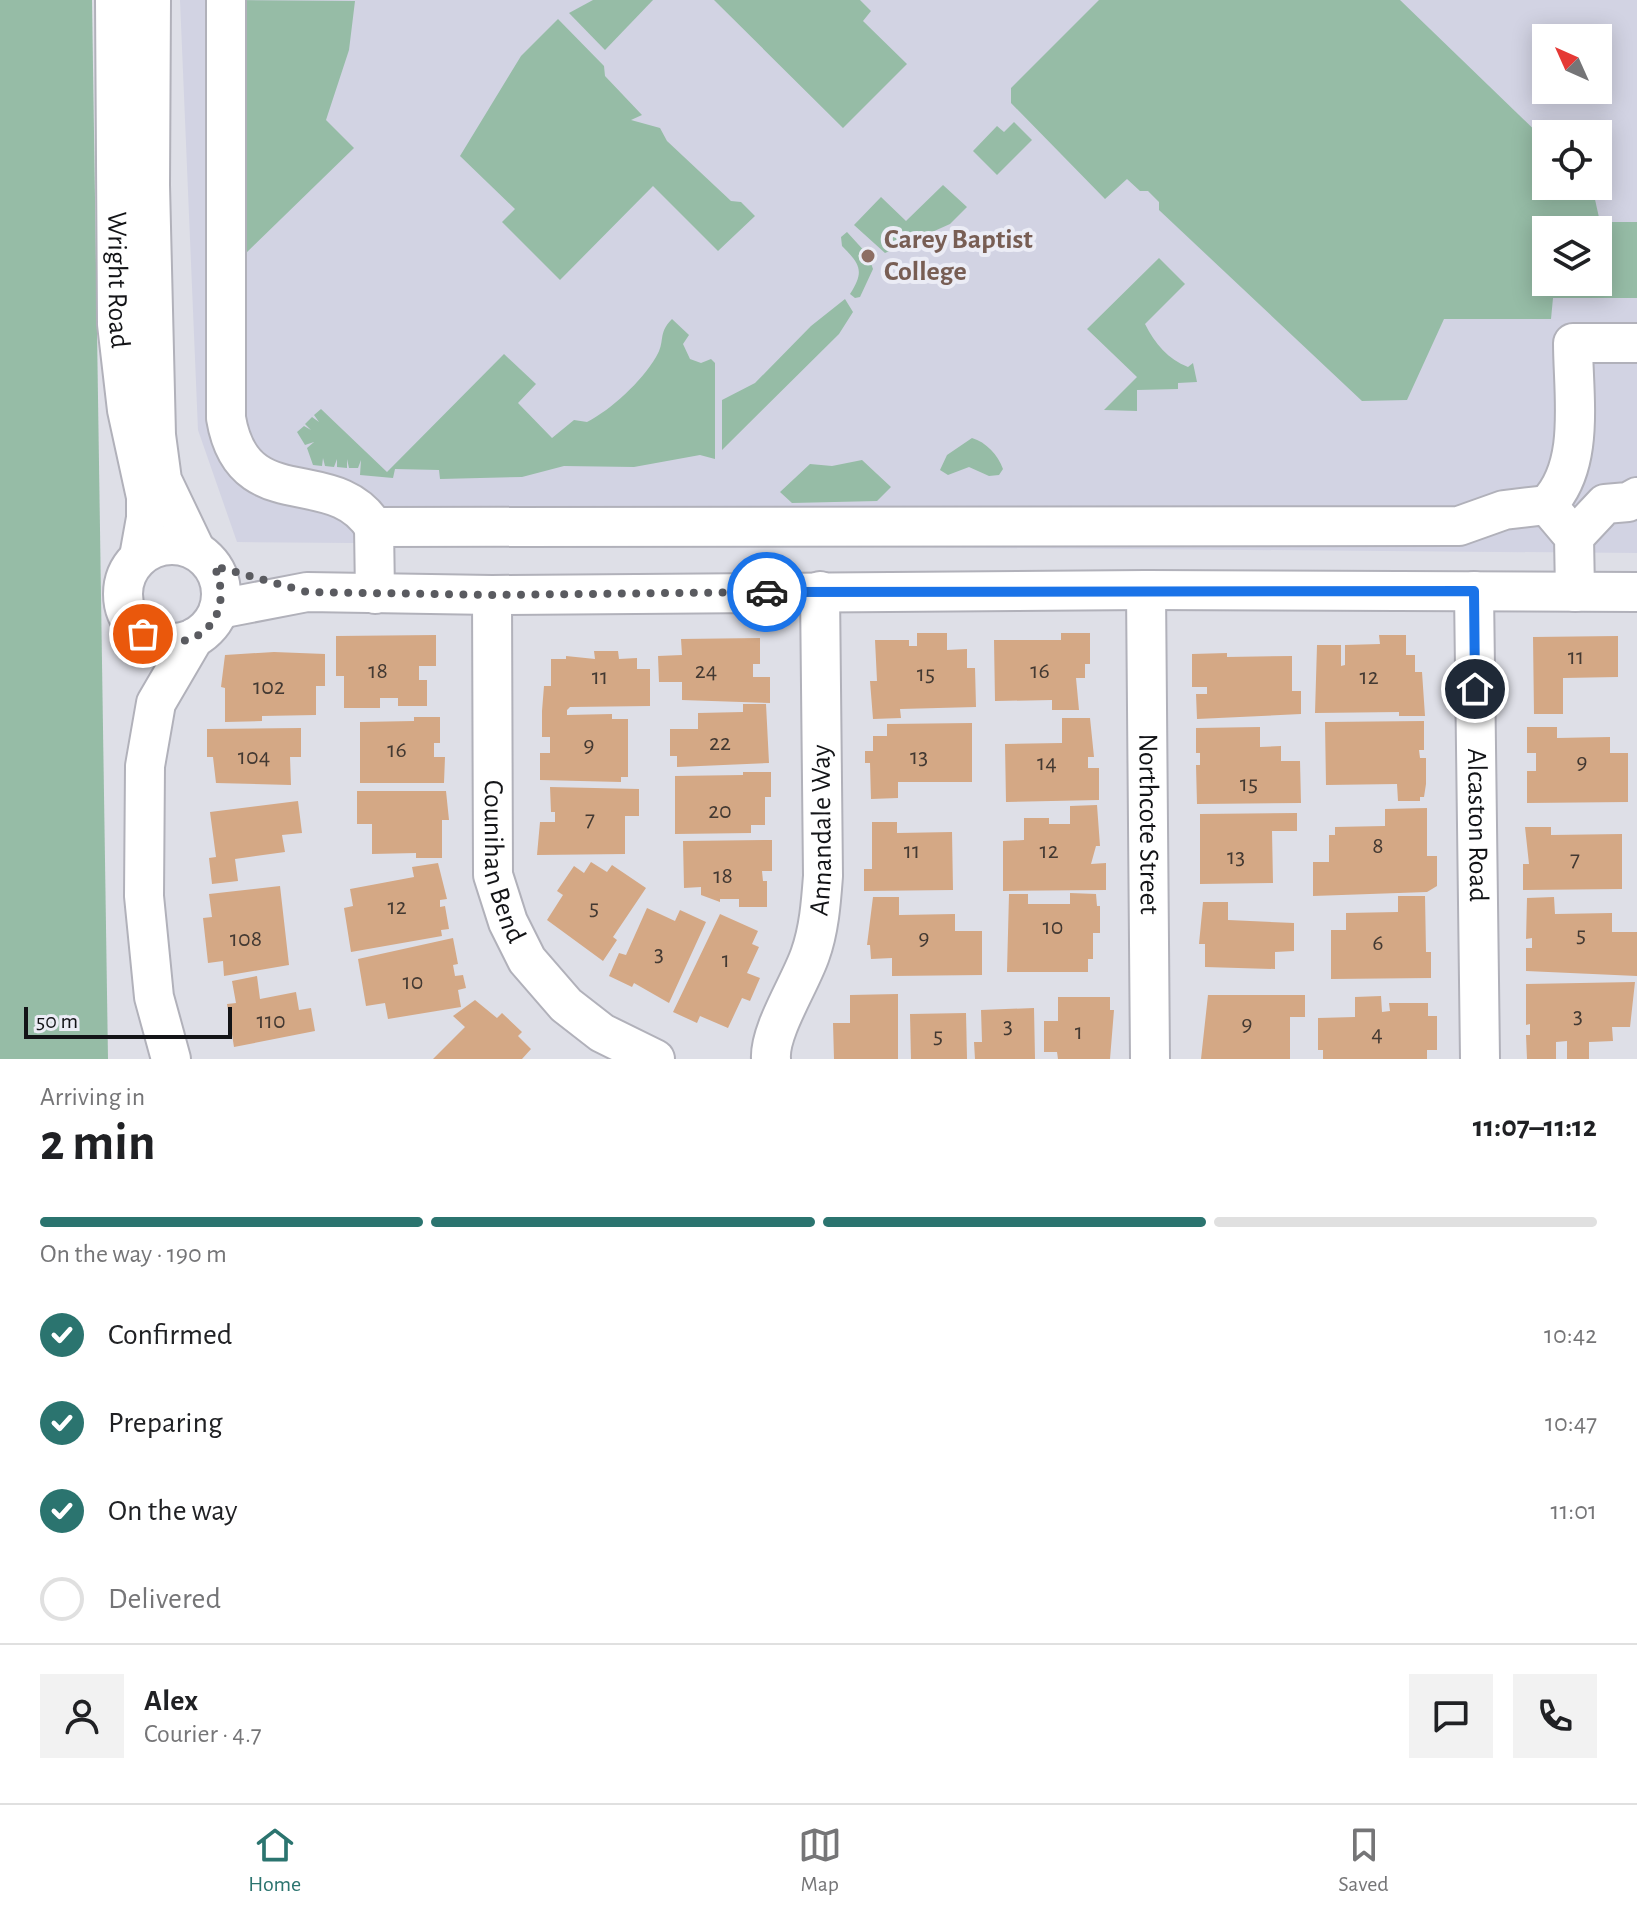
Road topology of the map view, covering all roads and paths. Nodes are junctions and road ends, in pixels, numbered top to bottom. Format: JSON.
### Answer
{"nodes":[{"id":1,"x":115,"y":0,"type":"edge"},
{"id":2,"x":151,"y":0,"type":"edge"},
{"id":3,"x":226,"y":0,"type":"edge"},
{"id":4,"x":1637,"y":343,"type":"edge"},
{"id":5,"x":1571,"y":465,"type":"junction"},
{"id":6,"x":1621,"y":500,"type":"edge"},
{"id":7,"x":1547,"y":505,"type":"junction"},
{"id":8,"x":374,"y":527,"type":"junction"},
{"id":9,"x":1574,"y":537,"type":"junction"},
{"id":10,"x":139,"y":557,"type":"junction"},
{"id":11,"x":204,"y":558,"type":"junction"},
{"id":12,"x":1146,"y":590,"type":"junction"},
{"id":13,"x":820,"y":591,"type":"junction"},
{"id":14,"x":1474,"y":591,"type":"junction"},
{"id":15,"x":307,"y":592,"type":"junction"},
{"id":16,"x":1575,"y":592,"type":"junction"},
{"id":17,"x":1637,"y":592,"type":"edge"},
{"id":18,"x":375,"y":594,"type":"junction"},
{"id":19,"x":492,"y":595,"type":"junction"},
{"id":20,"x":219,"y":609,"type":"junction"},
{"id":21,"x":143,"y":634,"type":"junction"},
{"id":22,"x":194,"y":638,"type":"junction"},
{"id":23,"x":156,"y":703,"type":"junction"},
{"id":24,"x":171,"y":1059,"type":"edge"},
{"id":25,"x":655,"y":1059,"type":"edge"},
{"id":26,"x":771,"y":1059,"type":"edge"},
{"id":27,"x":1150,"y":1059,"type":"edge"},
{"id":28,"x":1480,"y":1059,"type":"edge"}],
"edges":[{"from":1,"to":10,"type":"street","name":"Wright Road"},
{"from":2,"to":11,"type":"street","name":"Wright Road"},
{"from":3,"to":8,"type":"street"},
{"from":4,"to":5,"type":"street"},
{"from":5,"to":6,"type":"street"},
{"from":5,"to":7,"type":"street"},
{"from":6,"to":9,"type":"street"},
{"from":7,"to":8,"type":"street"},
{"from":7,"to":9,"type":"street"},
{"from":8,"to":18,"type":"street"},
{"from":9,"to":16,"type":"street"},
{"from":10,"to":11,"type":"street"},
{"from":10,"to":21,"type":"street","name":"Wright Road"},
{"from":11,"to":15,"type":"street"},
{"from":11,"to":20,"type":"street","name":"Wright Road"},
{"from":12,"to":13,"type":"street"},
{"from":12,"to":14,"type":"street"},
{"from":12,"to":27,"type":"street","name":"Northcote Street"},
{"from":13,"to":19,"type":"street"},
{"from":13,"to":26,"type":"street","name":"Annandale Way"},
{"from":14,"to":16,"type":"street"},
{"from":14,"to":28,"type":"street","name":"Alcaston Road"},
{"from":15,"to":18,"type":"street"},
{"from":15,"to":20,"type":"street"},
{"from":16,"to":17,"type":"street"},
{"from":18,"to":19,"type":"street"},
{"from":19,"to":25,"type":"street","name":"Counihan Bend"},
{"from":20,"to":22,"type":"street","name":"Wright Road"},
{"from":21,"to":22,"type":"street"},
{"from":21,"to":23,"type":"street","name":"Wright Road"},
{"from":22,"to":23,"type":"street","name":"Wright Road"},
{"from":23,"to":24,"type":"street","name":"Wright Road"}]}
